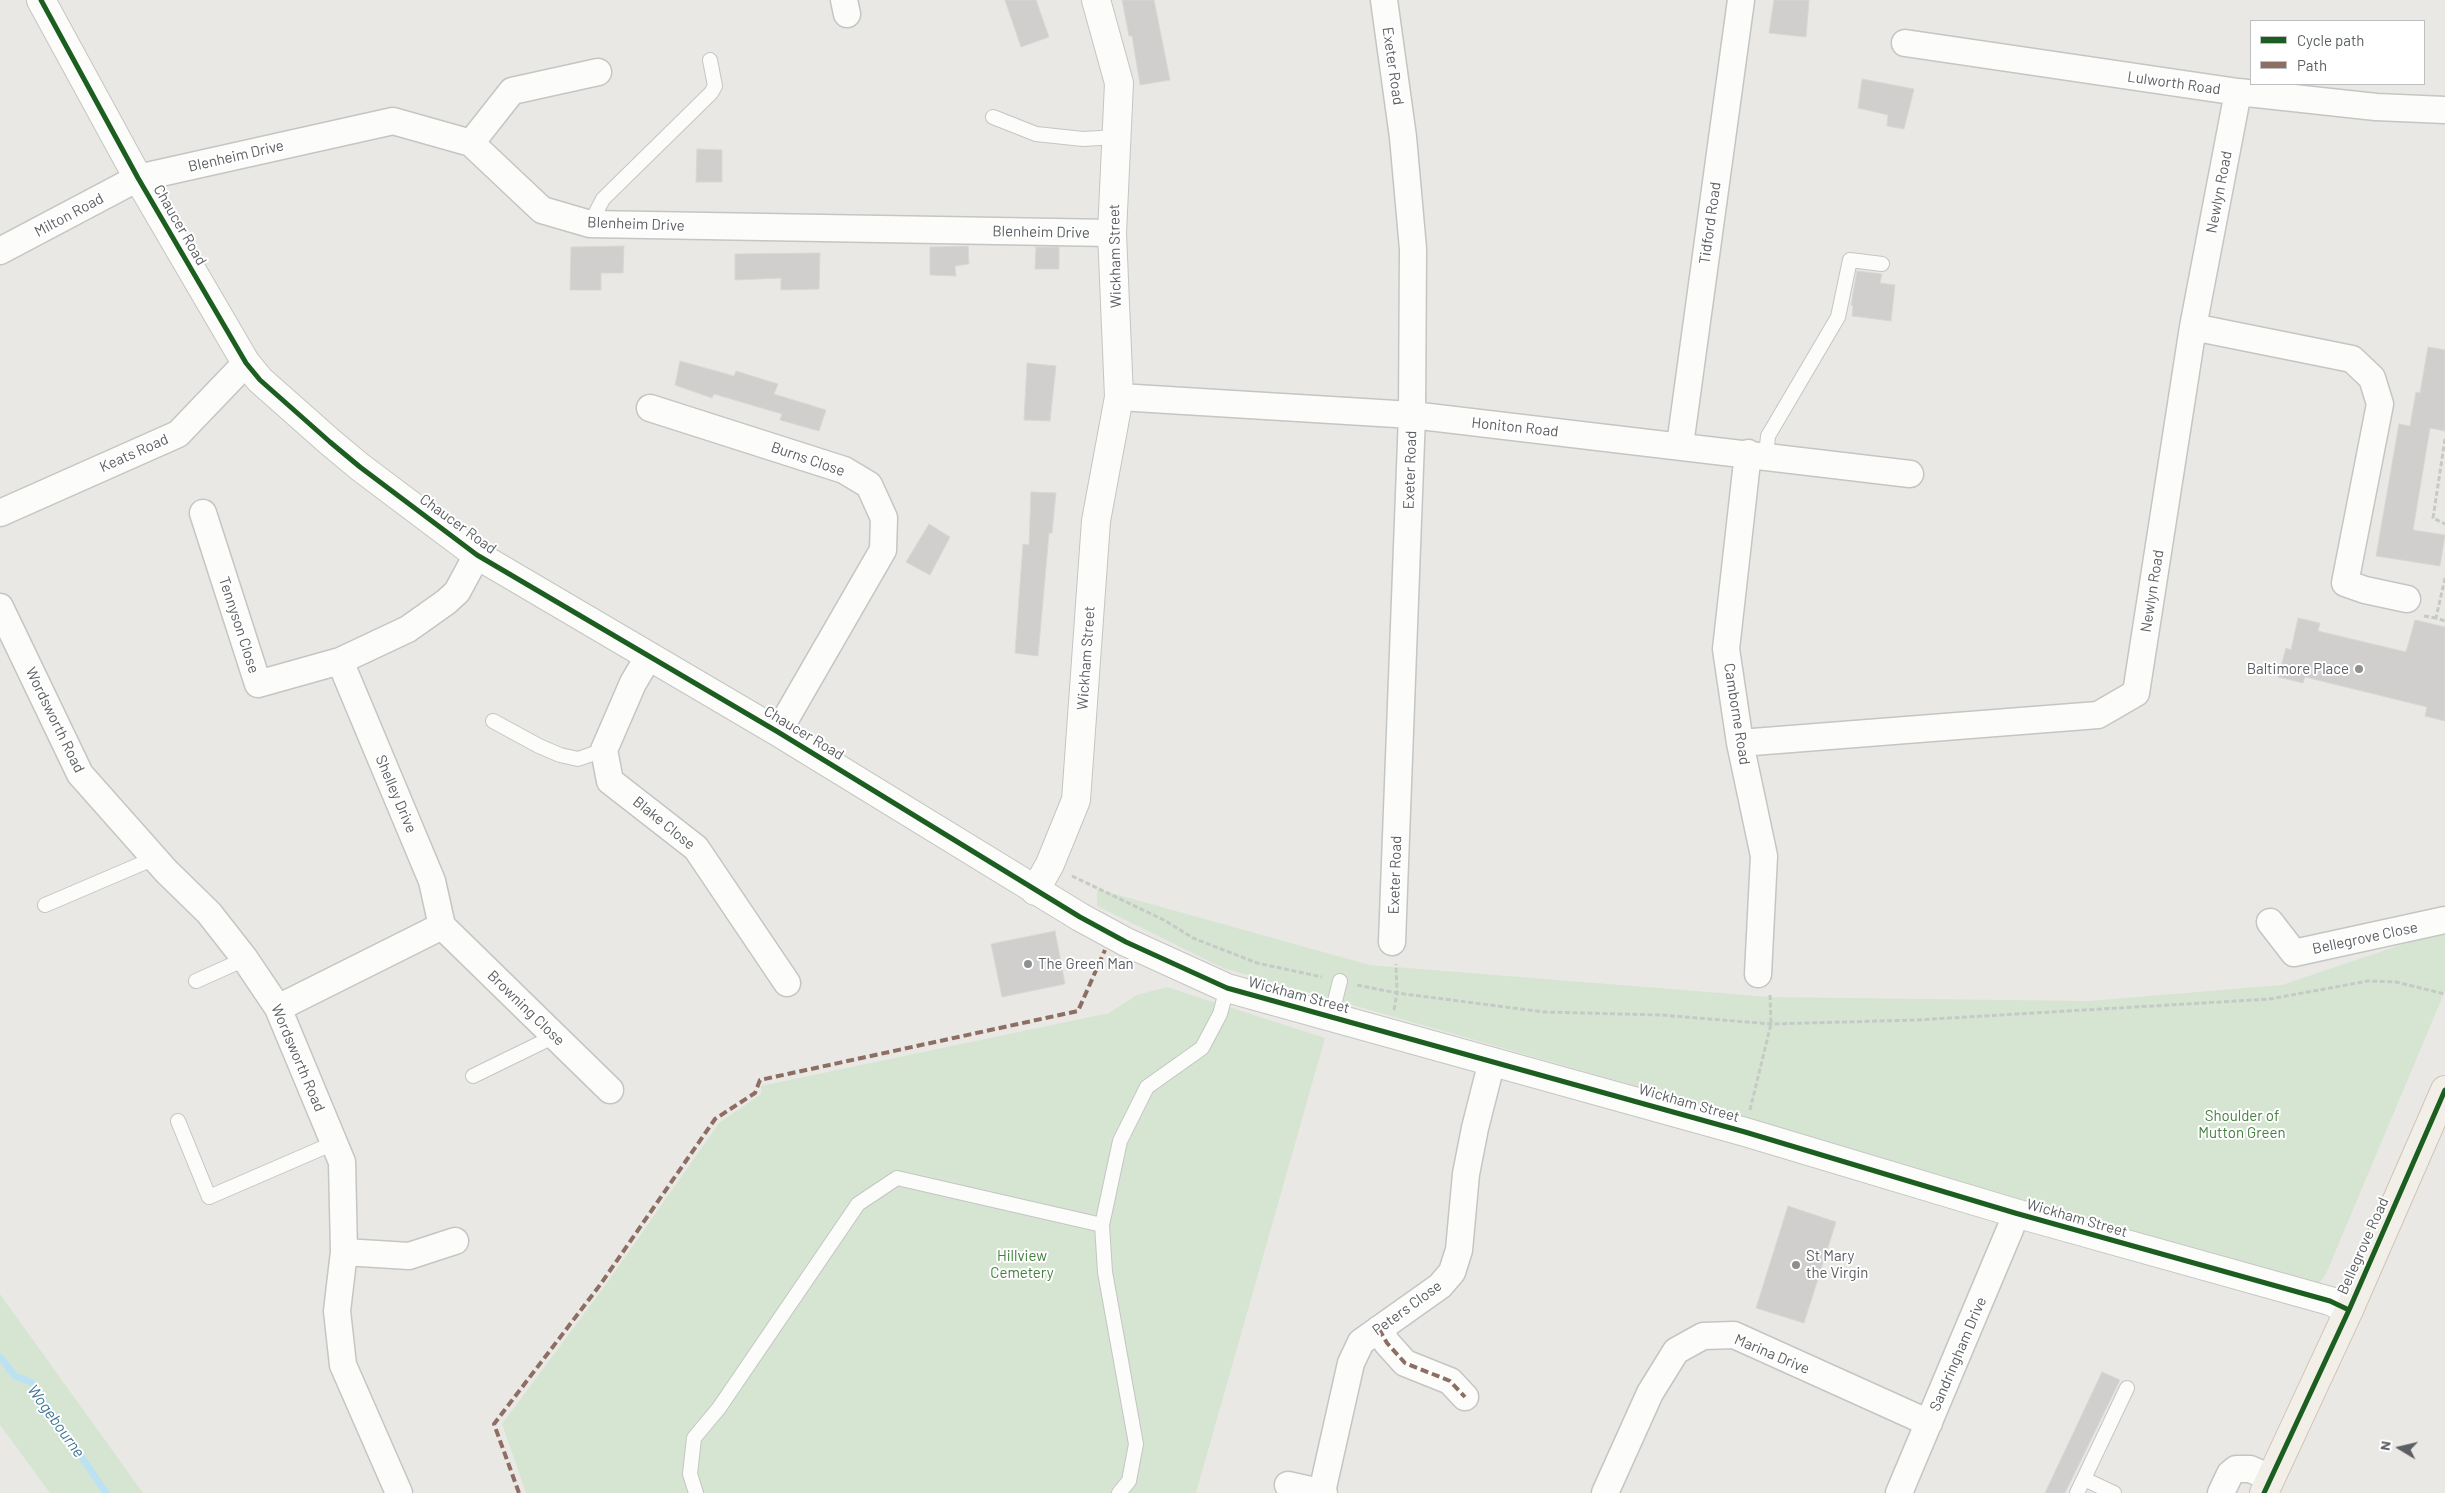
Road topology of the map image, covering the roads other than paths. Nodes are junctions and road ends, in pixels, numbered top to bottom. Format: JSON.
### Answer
{"nodes":[{"id":1,"x":42,"y":0,"type":"edge"},
{"id":2,"x":1096,"y":0,"type":"edge"},
{"id":3,"x":1384,"y":0,"type":"edge"},
{"id":4,"x":1741,"y":0,"type":"edge"},
{"id":5,"x":1905,"y":43,"type":"dead end"},
{"id":6,"x":710,"y":60,"type":"dead end"},
{"id":7,"x":598,"y":72,"type":"dead end"},
{"id":8,"x":2238,"y":92,"type":"junction"},
{"id":9,"x":2445,"y":110,"type":"edge"},
{"id":10,"x":993,"y":116,"type":"dead end"},
{"id":11,"x":1117,"y":137,"type":"junction"},
{"id":12,"x":470,"y":143,"type":"junction"},
{"id":13,"x":138,"y":178,"type":"junction"},
{"id":14,"x":590,"y":224,"type":"junction"},
{"id":15,"x":1112,"y":233,"type":"junction"},
{"id":16,"x":0,"y":251,"type":"edge"},
{"id":17,"x":1882,"y":264,"type":"dead end"},
{"id":18,"x":2193,"y":327,"type":"junction"},
{"id":19,"x":246,"y":363,"type":"junction"},
{"id":20,"x":1119,"y":397,"type":"junction"},
{"id":21,"x":650,"y":408,"type":"dead end"},
{"id":22,"x":1412,"y":415,"type":"junction"},
{"id":23,"x":1680,"y":445,"type":"junction"},
{"id":24,"x":1757,"y":455,"type":"junction"},
{"id":25,"x":1910,"y":474,"type":"dead end"},
{"id":26,"x":0,"y":513,"type":"edge"},
{"id":27,"x":203,"y":513,"type":"dead end"},
{"id":28,"x":477,"y":555,"type":"junction"},
{"id":29,"x":2407,"y":600,"type":"dead end"},
{"id":30,"x":0,"y":607,"type":"edge"},
{"id":31,"x":649,"y":656,"type":"junction"},
{"id":32,"x":340,"y":662,"type":"junction"},
{"id":33,"x":493,"y":721,"type":"dead end"},
{"id":34,"x":778,"y":732,"type":"junction"},
{"id":35,"x":1740,"y":743,"type":"junction"},
{"id":36,"x":604,"y":750,"type":"junction"},
{"id":37,"x":155,"y":858,"type":"junction"},
{"id":38,"x":1035,"y":891,"type":"junction"},
{"id":39,"x":45,"y":905,"type":"dead end"},
{"id":40,"x":2445,"y":920,"type":"edge"},
{"id":41,"x":2270,"y":922,"type":"dead end"},
{"id":42,"x":442,"y":926,"type":"junction"},
{"id":43,"x":1392,"y":942,"type":"dead end"},
{"id":44,"x":245,"y":959,"type":"junction"},
{"id":45,"x":1758,"y":974,"type":"road end"},
{"id":46,"x":196,"y":981,"type":"dead end"},
{"id":47,"x":1340,"y":981,"type":"road end"},
{"id":48,"x":788,"y":983,"type":"dead end"},
{"id":49,"x":1227,"y":988,"type":"junction"},
{"id":50,"x":278,"y":1008,"type":"junction"},
{"id":51,"x":1331,"y":1017,"type":"junction"},
{"id":52,"x":555,"y":1036,"type":"junction"},
{"id":53,"x":1492,"y":1061,"type":"junction"},
{"id":54,"x":473,"y":1076,"type":"dead end"},
{"id":55,"x":610,"y":1090,"type":"dead end"},
{"id":56,"x":2445,"y":1090,"type":"edge"},
{"id":57,"x":178,"y":1121,"type":"dead end"},
{"id":58,"x":334,"y":1143,"type":"junction"},
{"id":59,"x":2015,"y":1214,"type":"junction"},
{"id":60,"x":1102,"y":1225,"type":"junction"},
{"id":61,"x":455,"y":1240,"type":"dead end"},
{"id":62,"x":344,"y":1252,"type":"junction"},
{"id":63,"x":2349,"y":1310,"type":"junction"},
{"id":64,"x":1379,"y":1329,"type":"junction"},
{"id":65,"x":2127,"y":1388,"type":"dead end"},
{"id":66,"x":1465,"y":1397,"type":"dead end"},
{"id":67,"x":1929,"y":1423,"type":"junction"},
{"id":68,"x":2084,"y":1479,"type":"junction"},
{"id":69,"x":1288,"y":1485,"type":"dead end"},
{"id":70,"x":2267,"y":1486,"type":"edge"},
{"id":71,"x":398,"y":1493,"type":"edge"},
{"id":72,"x":696,"y":1493,"type":"edge"},
{"id":73,"x":1119,"y":1493,"type":"edge"},
{"id":74,"x":1323,"y":1493,"type":"edge"},
{"id":75,"x":1605,"y":1493,"type":"edge"},
{"id":76,"x":1899,"y":1493,"type":"edge"},
{"id":77,"x":2077,"y":1493,"type":"edge"},
{"id":78,"x":2114,"y":1493,"type":"edge"},
{"id":79,"x":2221,"y":1493,"type":"edge"}],
"edges":[{"from":1,"to":13,"type":"street","name":"Chaucer Road"},
{"from":2,"to":11,"type":"street","name":"Wickham Street"},
{"from":3,"to":22,"type":"street","name":"Exeter Road"},
{"from":4,"to":23,"type":"street","name":"Tidford Road"},
{"from":5,"to":8,"type":"street","name":"Lulworth Road"},
{"from":6,"to":14,"type":"lane"},
{"from":7,"to":12,"type":"street"},
{"from":8,"to":9,"type":"street","name":"Lulworth Road"},
{"from":8,"to":18,"type":"street","name":"Newlyn Road"},
{"from":10,"to":11,"type":"lane"},
{"from":11,"to":15,"type":"street","name":"Wickham Street"},
{"from":12,"to":13,"type":"street","name":"Blenheim Drive"},
{"from":12,"to":14,"type":"street","name":"Blenheim Drive"},
{"from":13,"to":16,"type":"street","name":"Milton Road"},
{"from":13,"to":19,"type":"street","name":"Chaucer Road"},
{"from":14,"to":15,"type":"street","name":"Blenheim Drive"},
{"from":15,"to":20,"type":"street","name":"Wickham Street"},
{"from":17,"to":24,"type":"lane"},
{"from":18,"to":29,"type":"street"},
{"from":18,"to":35,"type":"street","name":"Newlyn Road"},
{"from":19,"to":26,"type":"street","name":"Keats Road"},
{"from":19,"to":28,"type":"street","name":"Chaucer Road"},
{"from":20,"to":22,"type":"street","name":"Honiton Road"},
{"from":20,"to":38,"type":"street","name":"Wickham Street"},
{"from":21,"to":34,"type":"street","name":"Burns Close"},
{"from":22,"to":23,"type":"street","name":"Honiton Road"},
{"from":22,"to":43,"type":"street","name":"Exeter Road"},
{"from":23,"to":24,"type":"street","name":"Honiton Road"},
{"from":24,"to":25,"type":"street","name":"Honiton Road"},
{"from":24,"to":35,"type":"street","name":"Camborne Road"},
{"from":27,"to":32,"type":"street","name":"Tennyson Close"},
{"from":28,"to":31,"type":"street","name":"Chaucer Road"},
{"from":28,"to":32,"type":"street"},
{"from":30,"to":37,"type":"street","name":"Wordsworth Road"},
{"from":31,"to":34,"type":"street","name":"Chaucer Road"},
{"from":31,"to":36,"type":"street"},
{"from":32,"to":42,"type":"street","name":"Shelley Drive"},
{"from":33,"to":36,"type":"lane"},
{"from":34,"to":38,"type":"street","name":"Chaucer Road"},
{"from":35,"to":45,"type":"street","name":"Camborne Road"},
{"from":36,"to":48,"type":"street","name":"Blake Close"},
{"from":37,"to":39,"type":"lane"},
{"from":37,"to":44,"type":"street","name":"Wordsworth Road"},
{"from":38,"to":49,"type":"street","name":"Wickham Street"},
{"from":40,"to":41,"type":"street","name":"Bellegrove Close"},
{"from":42,"to":50,"type":"street"},
{"from":42,"to":52,"type":"street","name":"Browning Close"},
{"from":44,"to":46,"type":"lane"},
{"from":44,"to":50,"type":"street","name":"Wordsworth Road"},
{"from":47,"to":51,"type":"lane"},
{"from":49,"to":51,"type":"street","name":"Wickham Street"},
{"from":49,"to":60,"type":"lane"},
{"from":50,"to":58,"type":"street","name":"Wordsworth Road"},
{"from":51,"to":53,"type":"street","name":"Wickham Street"},
{"from":52,"to":54,"type":"lane"},
{"from":52,"to":55,"type":"street","name":"Browning Close"},
{"from":53,"to":59,"type":"street","name":"Wickham Street"},
{"from":53,"to":64,"type":"street","name":"Peters Close"},
{"from":56,"to":63,"type":"main road","name":"Bellegrove Road"},
{"from":57,"to":58,"type":"lane"},
{"from":58,"to":62,"type":"street","name":"Wordsworth Road"},
{"from":59,"to":63,"type":"street","name":"Wickham Street"},
{"from":59,"to":67,"type":"street","name":"Sandringham Drive"},
{"from":60,"to":72,"type":"lane"},
{"from":60,"to":73,"type":"lane"},
{"from":61,"to":62,"type":"street"},
{"from":62,"to":71,"type":"street","name":"Wordsworth Road"},
{"from":63,"to":70,"type":"main road","name":"Bellegrove Road"},
{"from":64,"to":66,"type":"street"},
{"from":64,"to":74,"type":"street","name":"Peters Close"},
{"from":65,"to":68,"type":"lane"},
{"from":67,"to":75,"type":"street","name":"Marina Drive"},
{"from":67,"to":76,"type":"street","name":"Sandringham Drive"},
{"from":68,"to":77,"type":"lane"},
{"from":68,"to":78,"type":"lane"},
{"from":69,"to":74,"type":"street","name":"Peters Close"},
{"from":70,"to":79,"type":"street"}]}
